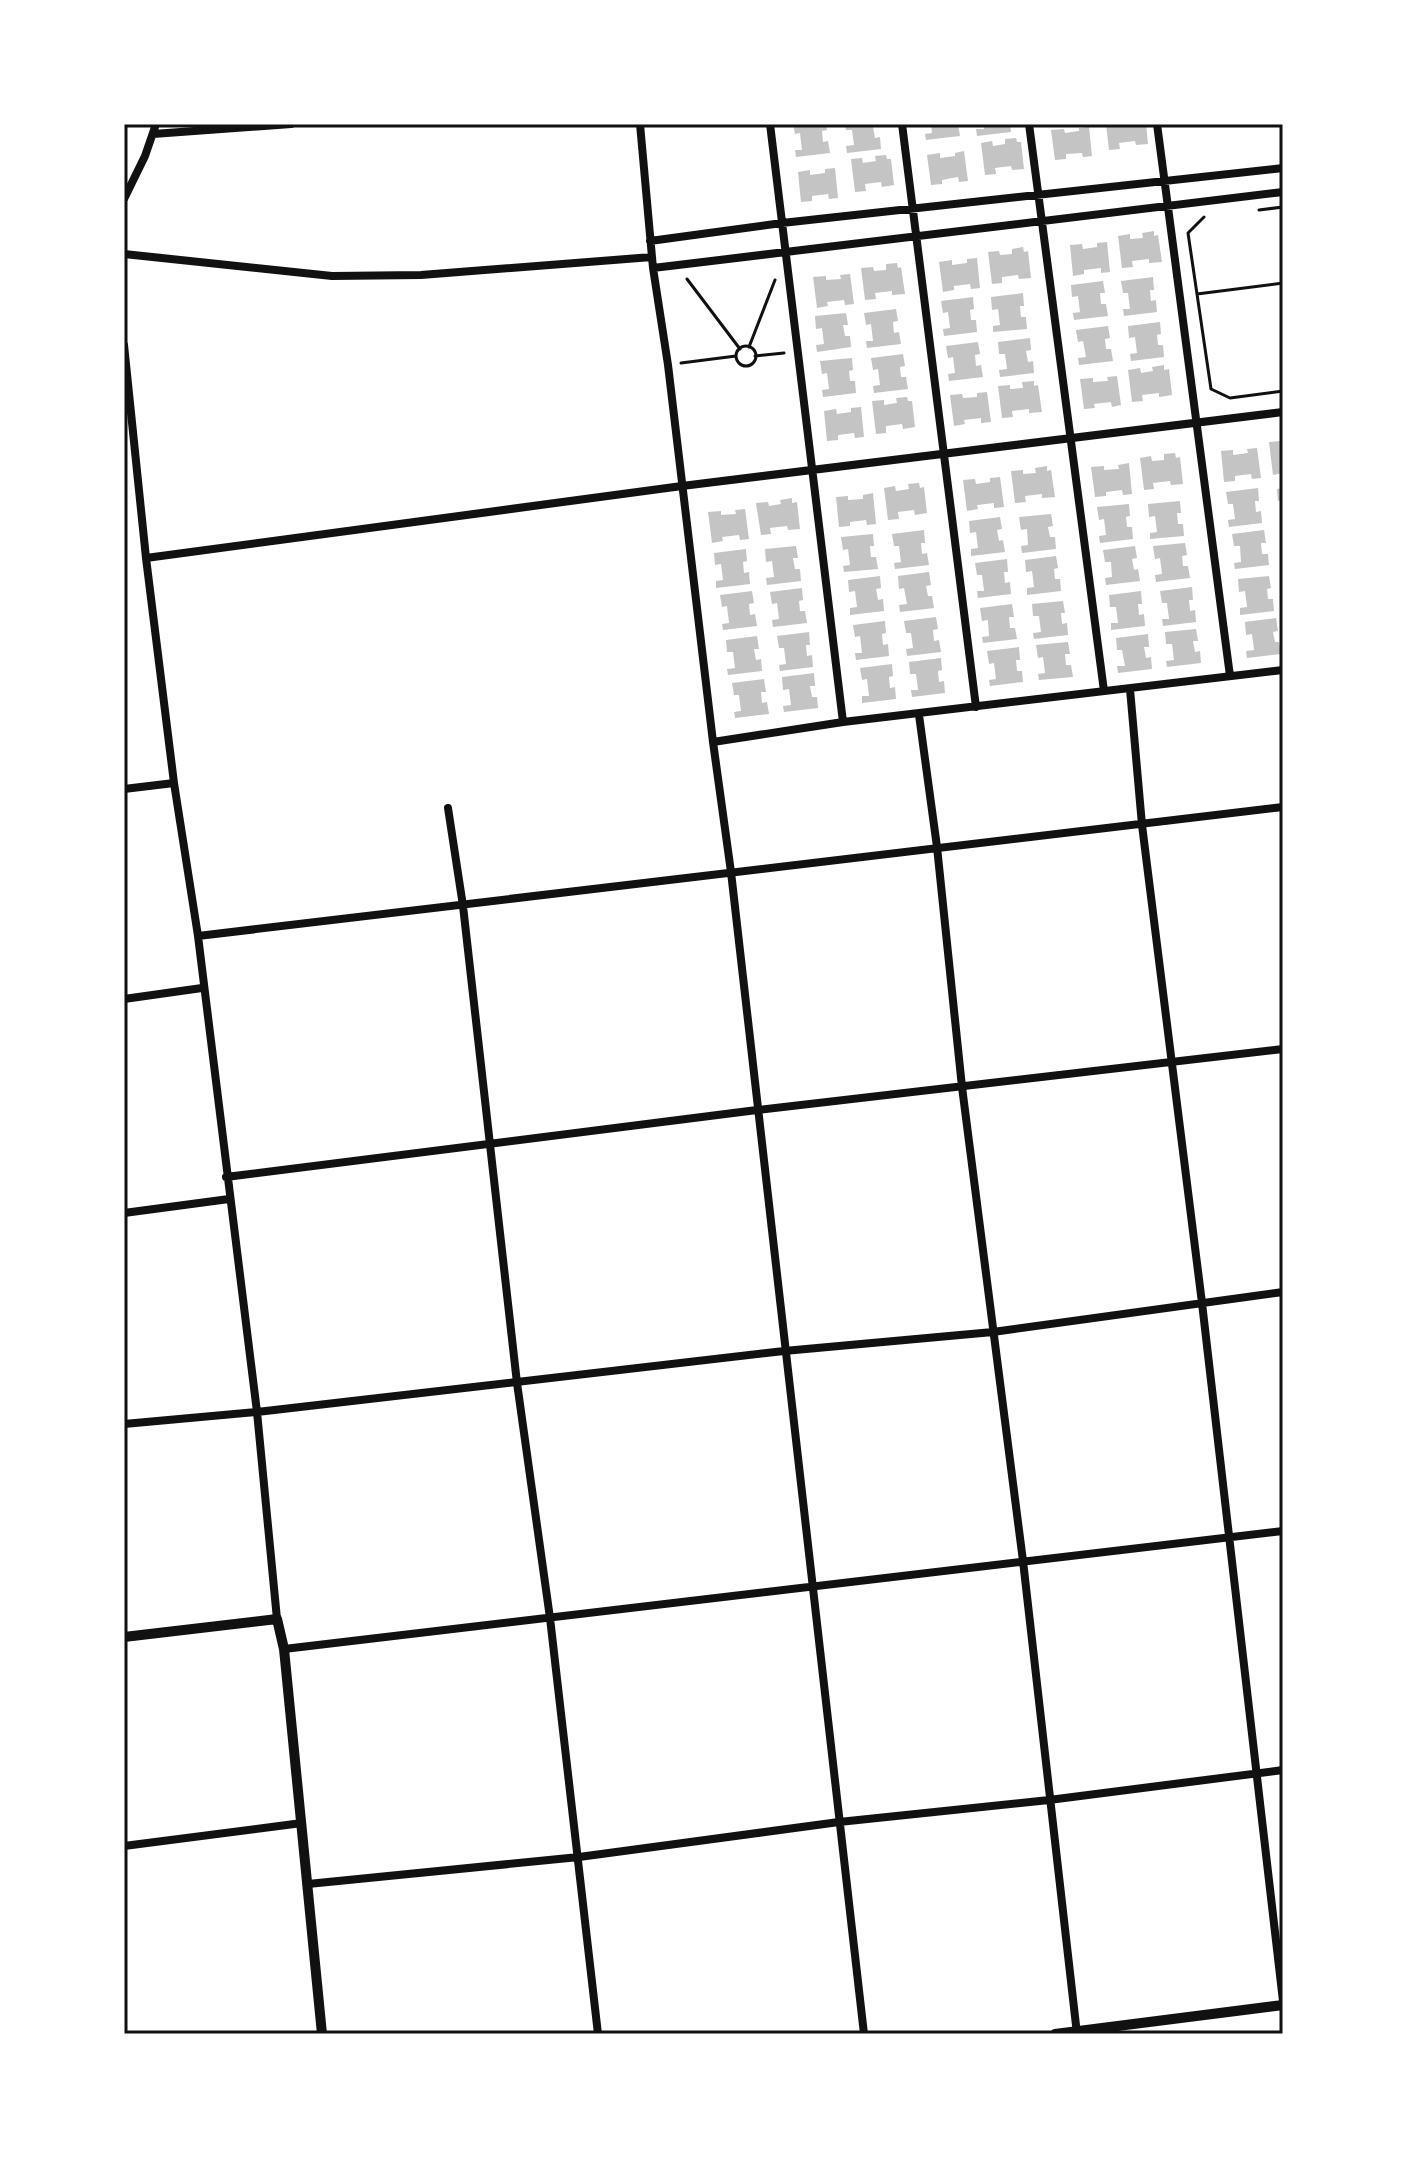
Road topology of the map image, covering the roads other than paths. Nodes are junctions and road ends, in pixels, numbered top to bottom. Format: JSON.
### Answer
{"nodes":[{"id":1,"x":156,"y":124,"type":"edge"},
{"id":2,"x":291,"y":124,"type":"edge"},
{"id":3,"x":640,"y":124,"type":"edge"},
{"id":4,"x":770,"y":124,"type":"edge"},
{"id":5,"x":902,"y":124,"type":"edge"},
{"id":6,"x":1029,"y":124,"type":"edge"},
{"id":7,"x":1157,"y":124,"type":"edge"},
{"id":8,"x":153,"y":134,"type":"junction"},
{"id":9,"x":1283,"y":168,"type":"edge"},
{"id":10,"x":1163,"y":180,"type":"junction"},
{"id":11,"x":1283,"y":192,"type":"edge"},
{"id":12,"x":1037,"y":195,"type":"junction"},
{"id":13,"x":124,"y":199,"type":"edge"},
{"id":14,"x":1166,"y":206,"type":"junction"},
{"id":15,"x":914,"y":210,"type":"junction"},
{"id":16,"x":1041,"y":222,"type":"junction"},
{"id":17,"x":782,"y":223,"type":"junction"},
{"id":18,"x":917,"y":235,"type":"junction"},
{"id":19,"x":650,"y":241,"type":"junction"},
{"id":20,"x":786,"y":252,"type":"junction"},
{"id":21,"x":124,"y":254,"type":"edge"},
{"id":22,"x":652,"y":257,"type":"junction"},
{"id":23,"x":653,"y":268,"type":"junction"},
{"id":24,"x":124,"y":345,"type":"edge"},
{"id":25,"x":1283,"y":412,"type":"edge"},
{"id":26,"x":1196,"y":423,"type":"junction"},
{"id":27,"x":1071,"y":437,"type":"junction"},
{"id":28,"x":942,"y":453,"type":"junction"},
{"id":29,"x":814,"y":471,"type":"junction"},
{"id":30,"x":682,"y":486,"type":"junction"},
{"id":31,"x":146,"y":558,"type":"junction"},
{"id":32,"x":1283,"y":670,"type":"edge"},
{"id":33,"x":1230,"y":676,"type":"junction"},
{"id":34,"x":1130,"y":689,"type":"junction"},
{"id":35,"x":1104,"y":691,"type":"junction"},
{"id":36,"x":976,"y":707,"type":"junction"},
{"id":37,"x":919,"y":715,"type":"junction"},
{"id":38,"x":843,"y":722,"type":"junction"},
{"id":39,"x":713,"y":742,"type":"junction"},
{"id":40,"x":174,"y":783,"type":"junction"},
{"id":41,"x":124,"y":789,"type":"edge"},
{"id":42,"x":1283,"y":807,"type":"edge"},
{"id":43,"x":448,"y":808,"type":"dead end"},
{"id":44,"x":1142,"y":825,"type":"junction"},
{"id":45,"x":937,"y":847,"type":"junction"},
{"id":46,"x":731,"y":872,"type":"junction"},
{"id":47,"x":463,"y":906,"type":"junction"},
{"id":48,"x":198,"y":936,"type":"junction"},
{"id":49,"x":202,"y":988,"type":"junction"},
{"id":50,"x":124,"y":999,"type":"edge"},
{"id":51,"x":1283,"y":1049,"type":"edge"},
{"id":52,"x":1173,"y":1062,"type":"junction"},
{"id":53,"x":962,"y":1087,"type":"junction"},
{"id":54,"x":757,"y":1110,"type":"junction"},
{"id":55,"x":490,"y":1142,"type":"junction"},
{"id":56,"x":226,"y":1177,"type":"junction"},
{"id":57,"x":229,"y":1199,"type":"junction"},
{"id":58,"x":124,"y":1213,"type":"edge"},
{"id":59,"x":1283,"y":1292,"type":"edge"},
{"id":60,"x":1202,"y":1303,"type":"junction"},
{"id":61,"x":993,"y":1332,"type":"junction"},
{"id":62,"x":784,"y":1351,"type":"junction"},
{"id":63,"x":517,"y":1383,"type":"junction"},
{"id":64,"x":257,"y":1412,"type":"junction"},
{"id":65,"x":124,"y":1424,"type":"edge"},
{"id":66,"x":1283,"y":1531,"type":"edge"},
{"id":67,"x":1228,"y":1537,"type":"junction"},
{"id":68,"x":1023,"y":1561,"type":"junction"},
{"id":69,"x":811,"y":1588,"type":"junction"},
{"id":70,"x":550,"y":1618,"type":"junction"},
{"id":71,"x":277,"y":1619,"type":"junction"},
{"id":72,"x":124,"y":1637,"type":"edge"},
{"id":73,"x":284,"y":1649,"type":"junction"},
{"id":74,"x":1283,"y":1770,"type":"edge"},
{"id":75,"x":1258,"y":1773,"type":"junction"},
{"id":76,"x":1049,"y":1800,"type":"junction"},
{"id":77,"x":839,"y":1822,"type":"junction"},
{"id":78,"x":302,"y":1823,"type":"junction"},
{"id":79,"x":124,"y":1846,"type":"edge"},
{"id":80,"x":579,"y":1857,"type":"junction"},
{"id":81,"x":308,"y":1884,"type":"junction"},
{"id":82,"x":1283,"y":2003,"type":"edge"},
{"id":83,"x":1076,"y":2033,"type":"edge"},
{"id":84,"x":322,"y":2034,"type":"edge"},
{"id":85,"x":598,"y":2034,"type":"edge"},
{"id":86,"x":864,"y":2034,"type":"edge"},
{"id":87,"x":1055,"y":2034,"type":"edge"}],
"edges":[{"from":1,"to":8,"type":"street"},
{"from":2,"to":8,"type":"street"},
{"from":3,"to":19,"type":"street"},
{"from":4,"to":17,"type":"street"},
{"from":5,"to":15,"type":"street"},
{"from":6,"to":12,"type":"street"},
{"from":7,"to":10,"type":"street"},
{"from":8,"to":13,"type":"street"},
{"from":9,"to":10,"type":"street"},
{"from":10,"to":12,"type":"street"},
{"from":10,"to":14,"type":"street"},
{"from":11,"to":14,"type":"street"},
{"from":12,"to":15,"type":"street"},
{"from":12,"to":16,"type":"street"},
{"from":14,"to":16,"type":"street"},
{"from":14,"to":26,"type":"street"},
{"from":15,"to":17,"type":"street"},
{"from":15,"to":18,"type":"street"},
{"from":16,"to":18,"type":"street"},
{"from":16,"to":27,"type":"street"},
{"from":17,"to":19,"type":"street"},
{"from":17,"to":20,"type":"street"},
{"from":18,"to":20,"type":"street"},
{"from":18,"to":28,"type":"street"},
{"from":19,"to":22,"type":"street"},
{"from":20,"to":23,"type":"street"},
{"from":20,"to":29,"type":"street"},
{"from":21,"to":22,"type":"street"},
{"from":22,"to":23,"type":"street"},
{"from":23,"to":30,"type":"street"},
{"from":24,"to":31,"type":"street"},
{"from":25,"to":26,"type":"street"},
{"from":26,"to":27,"type":"street"},
{"from":26,"to":33,"type":"street"},
{"from":27,"to":28,"type":"street"},
{"from":27,"to":35,"type":"street"},
{"from":28,"to":29,"type":"street"},
{"from":28,"to":36,"type":"street"},
{"from":29,"to":30,"type":"street"},
{"from":29,"to":38,"type":"street"},
{"from":30,"to":31,"type":"street"},
{"from":30,"to":39,"type":"street"},
{"from":31,"to":40,"type":"street"},
{"from":32,"to":33,"type":"street"},
{"from":33,"to":34,"type":"street"},
{"from":34,"to":35,"type":"street"},
{"from":34,"to":44,"type":"street"},
{"from":35,"to":36,"type":"street"},
{"from":36,"to":37,"type":"street"},
{"from":37,"to":38,"type":"street"},
{"from":37,"to":45,"type":"street"},
{"from":38,"to":39,"type":"street"},
{"from":39,"to":46,"type":"street"},
{"from":40,"to":41,"type":"street"},
{"from":40,"to":48,"type":"street"},
{"from":42,"to":44,"type":"street"},
{"from":43,"to":47,"type":"street"},
{"from":44,"to":45,"type":"street"},
{"from":44,"to":52,"type":"street"},
{"from":45,"to":46,"type":"street"},
{"from":45,"to":53,"type":"street"},
{"from":46,"to":47,"type":"street"},
{"from":46,"to":54,"type":"street"},
{"from":47,"to":48,"type":"street"},
{"from":47,"to":55,"type":"street"},
{"from":48,"to":49,"type":"street"},
{"from":49,"to":50,"type":"street"},
{"from":49,"to":56,"type":"street"},
{"from":51,"to":52,"type":"street"},
{"from":52,"to":53,"type":"street"},
{"from":52,"to":60,"type":"street"},
{"from":53,"to":54,"type":"street"},
{"from":53,"to":61,"type":"street"},
{"from":54,"to":55,"type":"street"},
{"from":54,"to":62,"type":"street"},
{"from":55,"to":56,"type":"street"},
{"from":55,"to":63,"type":"street"},
{"from":56,"to":57,"type":"street"},
{"from":57,"to":58,"type":"street"},
{"from":57,"to":64,"type":"street"},
{"from":59,"to":60,"type":"street"},
{"from":60,"to":61,"type":"street"},
{"from":60,"to":67,"type":"street"},
{"from":61,"to":62,"type":"street"},
{"from":61,"to":68,"type":"street"},
{"from":62,"to":63,"type":"street"},
{"from":62,"to":69,"type":"street"},
{"from":63,"to":64,"type":"street"},
{"from":63,"to":70,"type":"street"},
{"from":64,"to":65,"type":"street"},
{"from":64,"to":71,"type":"street"},
{"from":66,"to":67,"type":"street"},
{"from":67,"to":68,"type":"street"},
{"from":67,"to":75,"type":"street"},
{"from":68,"to":69,"type":"street"},
{"from":68,"to":76,"type":"street"},
{"from":69,"to":70,"type":"street"},
{"from":69,"to":77,"type":"street"},
{"from":70,"to":73,"type":"street"},
{"from":70,"to":80,"type":"street"},
{"from":71,"to":72,"type":"street"},
{"from":71,"to":73,"type":"street"},
{"from":73,"to":78,"type":"street"},
{"from":74,"to":75,"type":"street"},
{"from":75,"to":76,"type":"street"},
{"from":75,"to":82,"type":"street"},
{"from":76,"to":77,"type":"street"},
{"from":76,"to":83,"type":"street"},
{"from":77,"to":80,"type":"street"},
{"from":77,"to":86,"type":"street"},
{"from":78,"to":79,"type":"street"},
{"from":78,"to":81,"type":"street"},
{"from":80,"to":81,"type":"street"},
{"from":80,"to":85,"type":"street"},
{"from":81,"to":84,"type":"street"},
{"from":82,"to":83,"type":"street"},
{"from":83,"to":87,"type":"street"}]}
